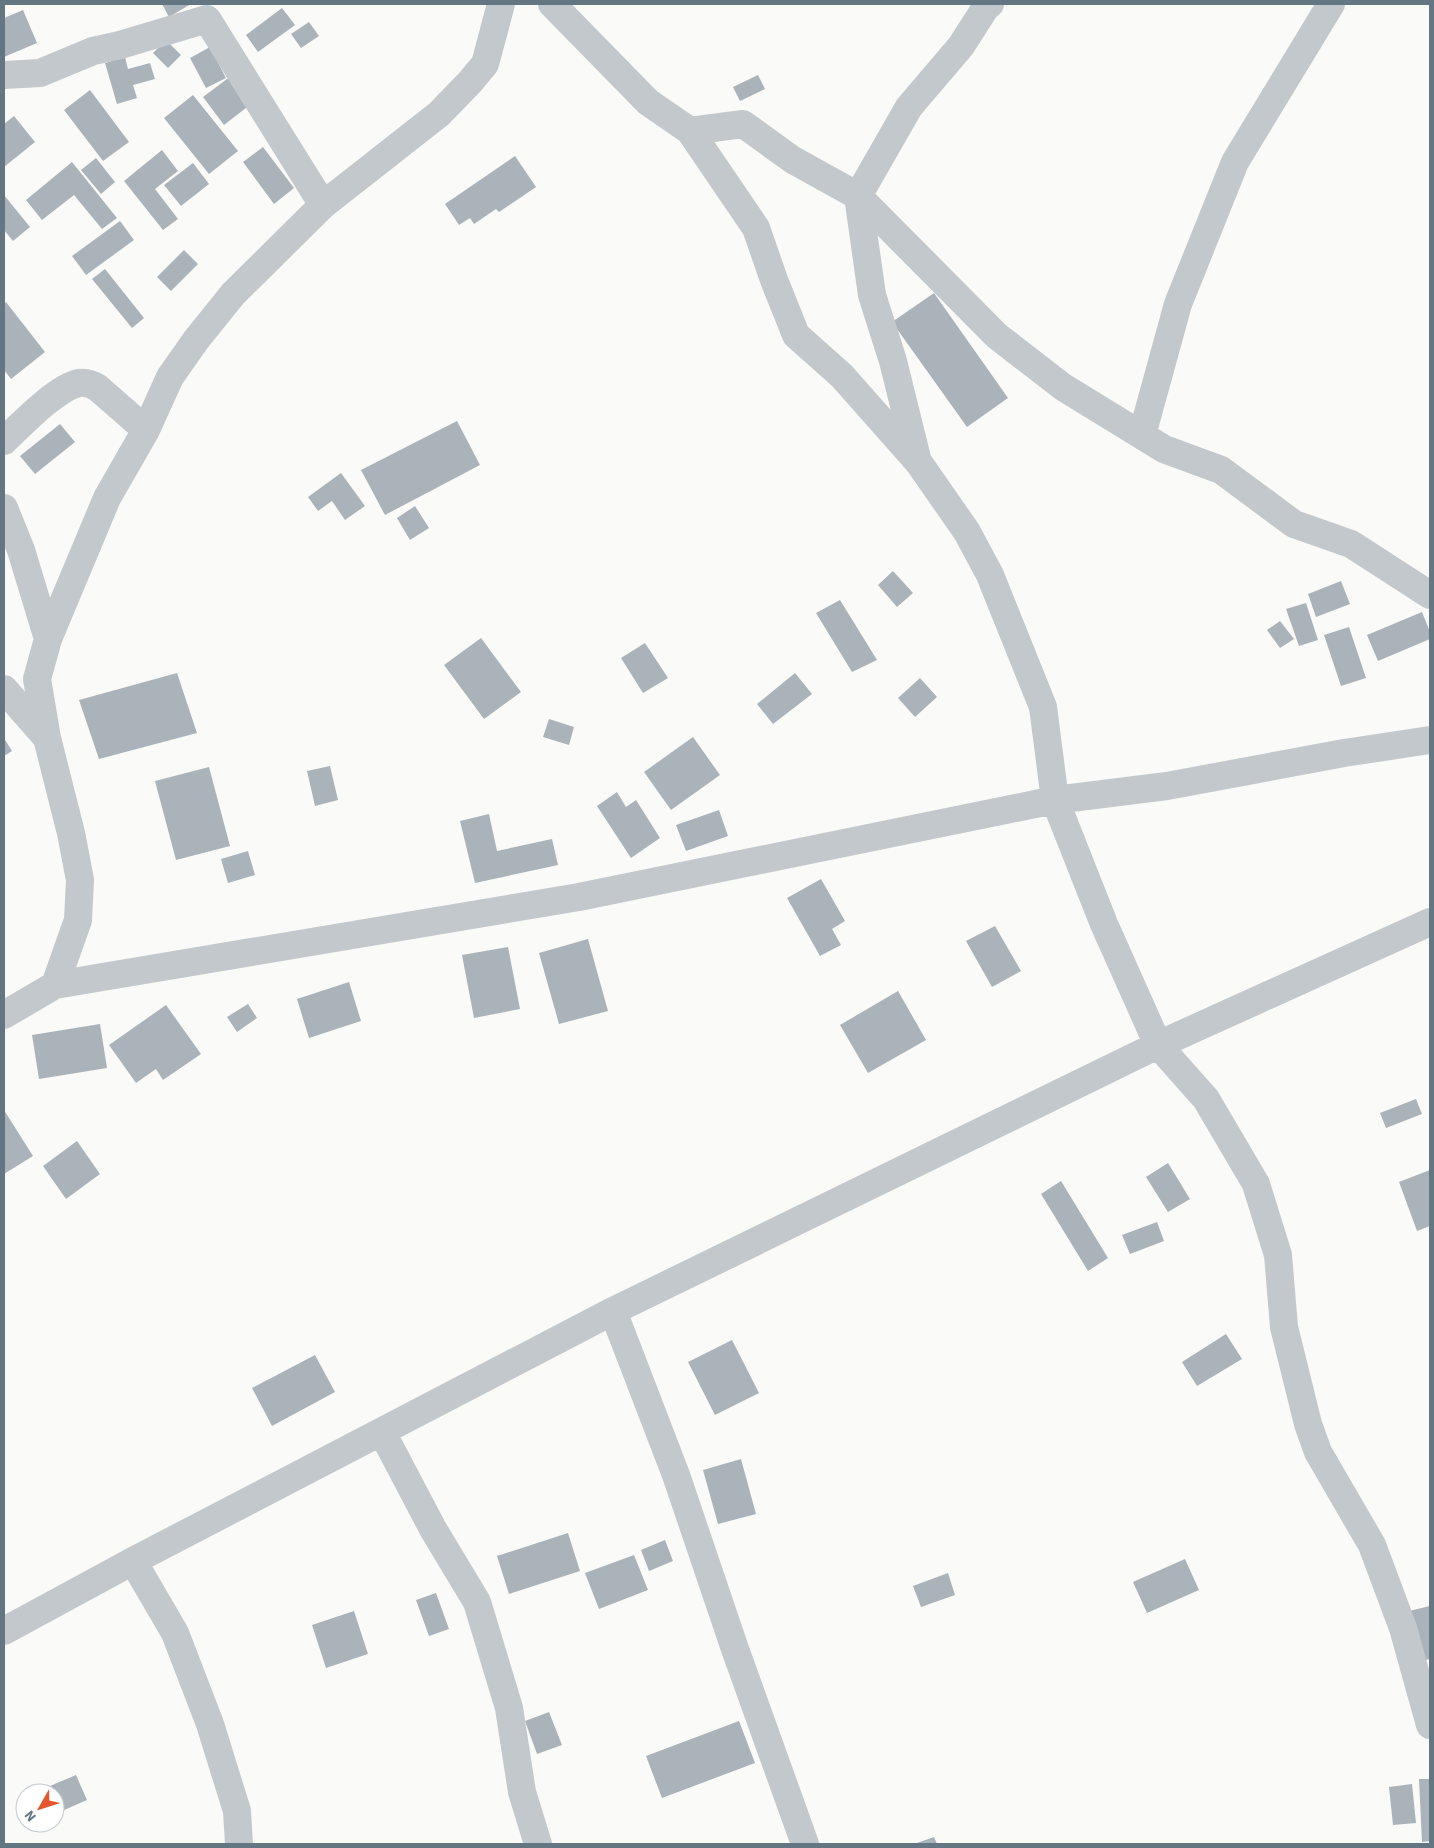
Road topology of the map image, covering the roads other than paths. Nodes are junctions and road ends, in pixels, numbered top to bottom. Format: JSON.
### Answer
{"nodes":[{"id":1,"x":501,"y":4,"type":"edge"},
{"id":2,"x":552,"y":4,"type":"edge"},
{"id":3,"x":990,"y":4,"type":"edge"},
{"id":4,"x":1331,"y":4,"type":"edge"},
{"id":5,"x":4,"y":75,"type":"edge"},
{"id":6,"x":690,"y":131,"type":"junction"},
{"id":7,"x":858,"y":196,"type":"junction"},
{"id":8,"x":323,"y":205,"type":"junction"},
{"id":9,"x":146,"y":430,"type":"junction"},
{"id":10,"x":1142,"y":435,"type":"junction"},
{"id":11,"x":4,"y":441,"type":"edge"},
{"id":12,"x":919,"y":463,"type":"junction"},
{"id":13,"x":4,"y":508,"type":"edge"},
{"id":14,"x":1430,"y":595,"type":"edge"},
{"id":15,"x":48,"y":639,"type":"junction"},
{"id":16,"x":4,"y":688,"type":"edge"},
{"id":17,"x":47,"y":738,"type":"junction"},
{"id":18,"x":1430,"y":740,"type":"edge"},
{"id":19,"x":1055,"y":800,"type":"junction"},
{"id":20,"x":1430,"y":922,"type":"edge"},
{"id":21,"x":55,"y":985,"type":"junction"},
{"id":22,"x":4,"y":1015,"type":"edge"},
{"id":23,"x":1158,"y":1045,"type":"junction"},
{"id":24,"x":613,"y":1311,"type":"junction"},
{"id":25,"x":382,"y":1432,"type":"junction"},
{"id":26,"x":133,"y":1561,"type":"junction"},
{"id":27,"x":4,"y":1631,"type":"edge"},
{"id":28,"x":1430,"y":1725,"type":"edge"},
{"id":29,"x":240,"y":1844,"type":"edge"},
{"id":30,"x":538,"y":1844,"type":"edge"},
{"id":31,"x":805,"y":1844,"type":"edge"}],
"edges":[{"from":1,"to":8,"type":"street"},
{"from":2,"to":6,"type":"street"},
{"from":3,"to":7,"type":"street"},
{"from":4,"to":10,"type":"street"},
{"from":5,"to":8,"type":"street"},
{"from":6,"to":7,"type":"street"},
{"from":6,"to":12,"type":"street"},
{"from":7,"to":10,"type":"street"},
{"from":7,"to":12,"type":"street"},
{"from":8,"to":9,"type":"street"},
{"from":9,"to":11,"type":"street"},
{"from":9,"to":15,"type":"street"},
{"from":10,"to":14,"type":"street"},
{"from":12,"to":19,"type":"street"},
{"from":13,"to":15,"type":"street"},
{"from":15,"to":17,"type":"street"},
{"from":16,"to":17,"type":"street"},
{"from":17,"to":21,"type":"street"},
{"from":18,"to":19,"type":"street"},
{"from":19,"to":21,"type":"street"},
{"from":19,"to":23,"type":"street"},
{"from":20,"to":23,"type":"street"},
{"from":21,"to":22,"type":"street"},
{"from":23,"to":24,"type":"street"},
{"from":23,"to":28,"type":"street"},
{"from":24,"to":25,"type":"street"},
{"from":24,"to":31,"type":"street"},
{"from":25,"to":26,"type":"street"},
{"from":25,"to":30,"type":"street"},
{"from":26,"to":27,"type":"street"},
{"from":26,"to":29,"type":"street"}]}
